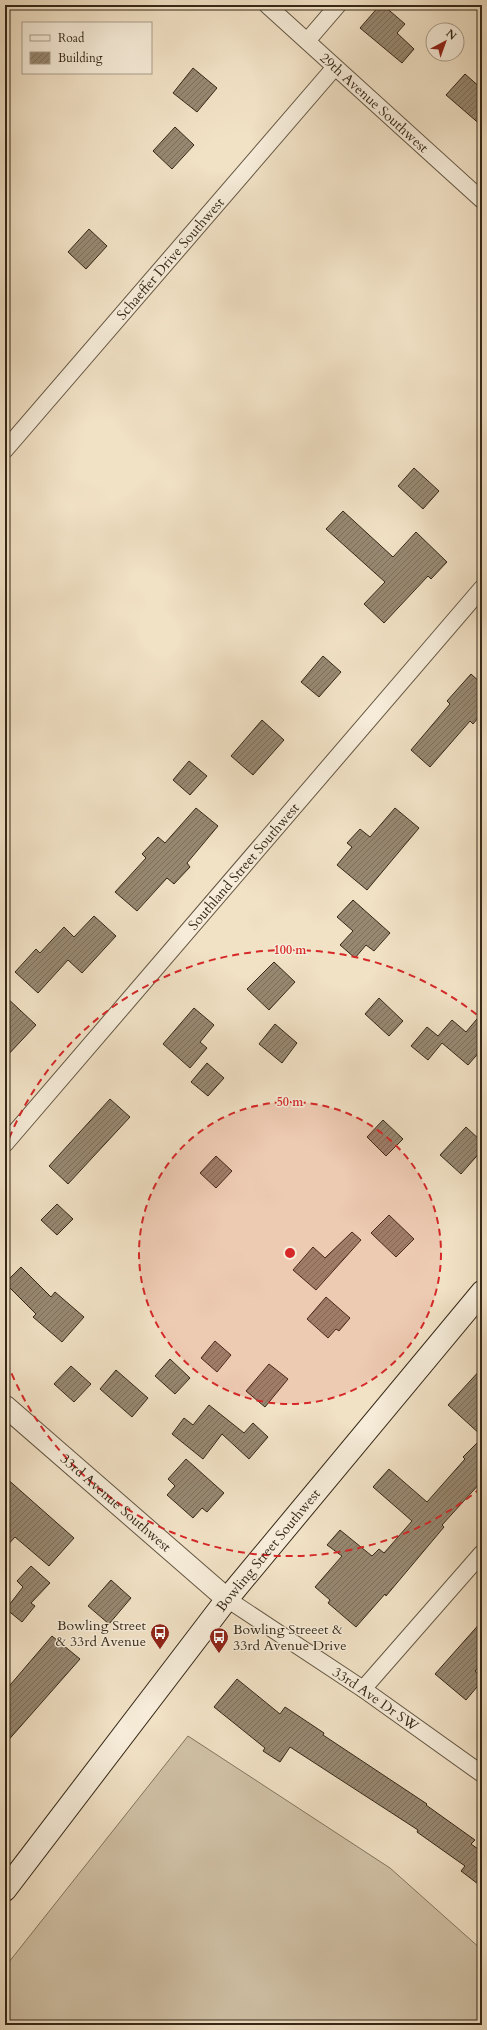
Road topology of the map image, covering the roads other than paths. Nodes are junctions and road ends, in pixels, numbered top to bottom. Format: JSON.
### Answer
{"nodes":[{"id":1,"x":267,"y":5,"type":"edge"},
{"id":2,"x":338,"y":5,"type":"edge"},
{"id":3,"x":307,"y":41,"type":"junction"},
{"id":4,"x":335,"y":67,"type":"junction"},
{"id":5,"x":482,"y":200,"type":"edge"},
{"id":6,"x":5,"y":450,"type":"edge"},
{"id":7,"x":482,"y":588,"type":"edge"},
{"id":8,"x":5,"y":1144,"type":"edge"},
{"id":9,"x":482,"y":1292,"type":"edge"},
{"id":10,"x":5,"y":1406,"type":"edge"},
{"id":11,"x":482,"y":1553,"type":"edge"},
{"id":12,"x":227,"y":1599,"type":"junction"},
{"id":13,"x":363,"y":1689,"type":"junction"},
{"id":14,"x":482,"y":1774,"type":"edge"},
{"id":15,"x":5,"y":1890,"type":"edge"}],
"edges":[{"from":1,"to":3,"type":"street","name":"29th Avenue Southwest"},
{"from":2,"to":3,"type":"street"},
{"from":3,"to":4,"type":"street","name":"29th Avenue Southwest"},
{"from":4,"to":5,"type":"street","name":"29th Avenue Southwest"},
{"from":4,"to":6,"type":"street","name":"Schaeffer Drive Southwest"},
{"from":7,"to":8,"type":"street","name":"Southland Street Southwest"},
{"from":9,"to":12,"type":"main road","name":"Bowling Street Southwest"},
{"from":10,"to":12,"type":"street","name":"33rd Avenue Southwest"},
{"from":11,"to":13,"type":"street"},
{"from":12,"to":13,"type":"street","name":"33rd Ave Dr SW"},
{"from":12,"to":15,"type":"main road","name":"Bowling Street Southwest"},
{"from":13,"to":14,"type":"street","name":"33rd Ave Dr SW"}]}
